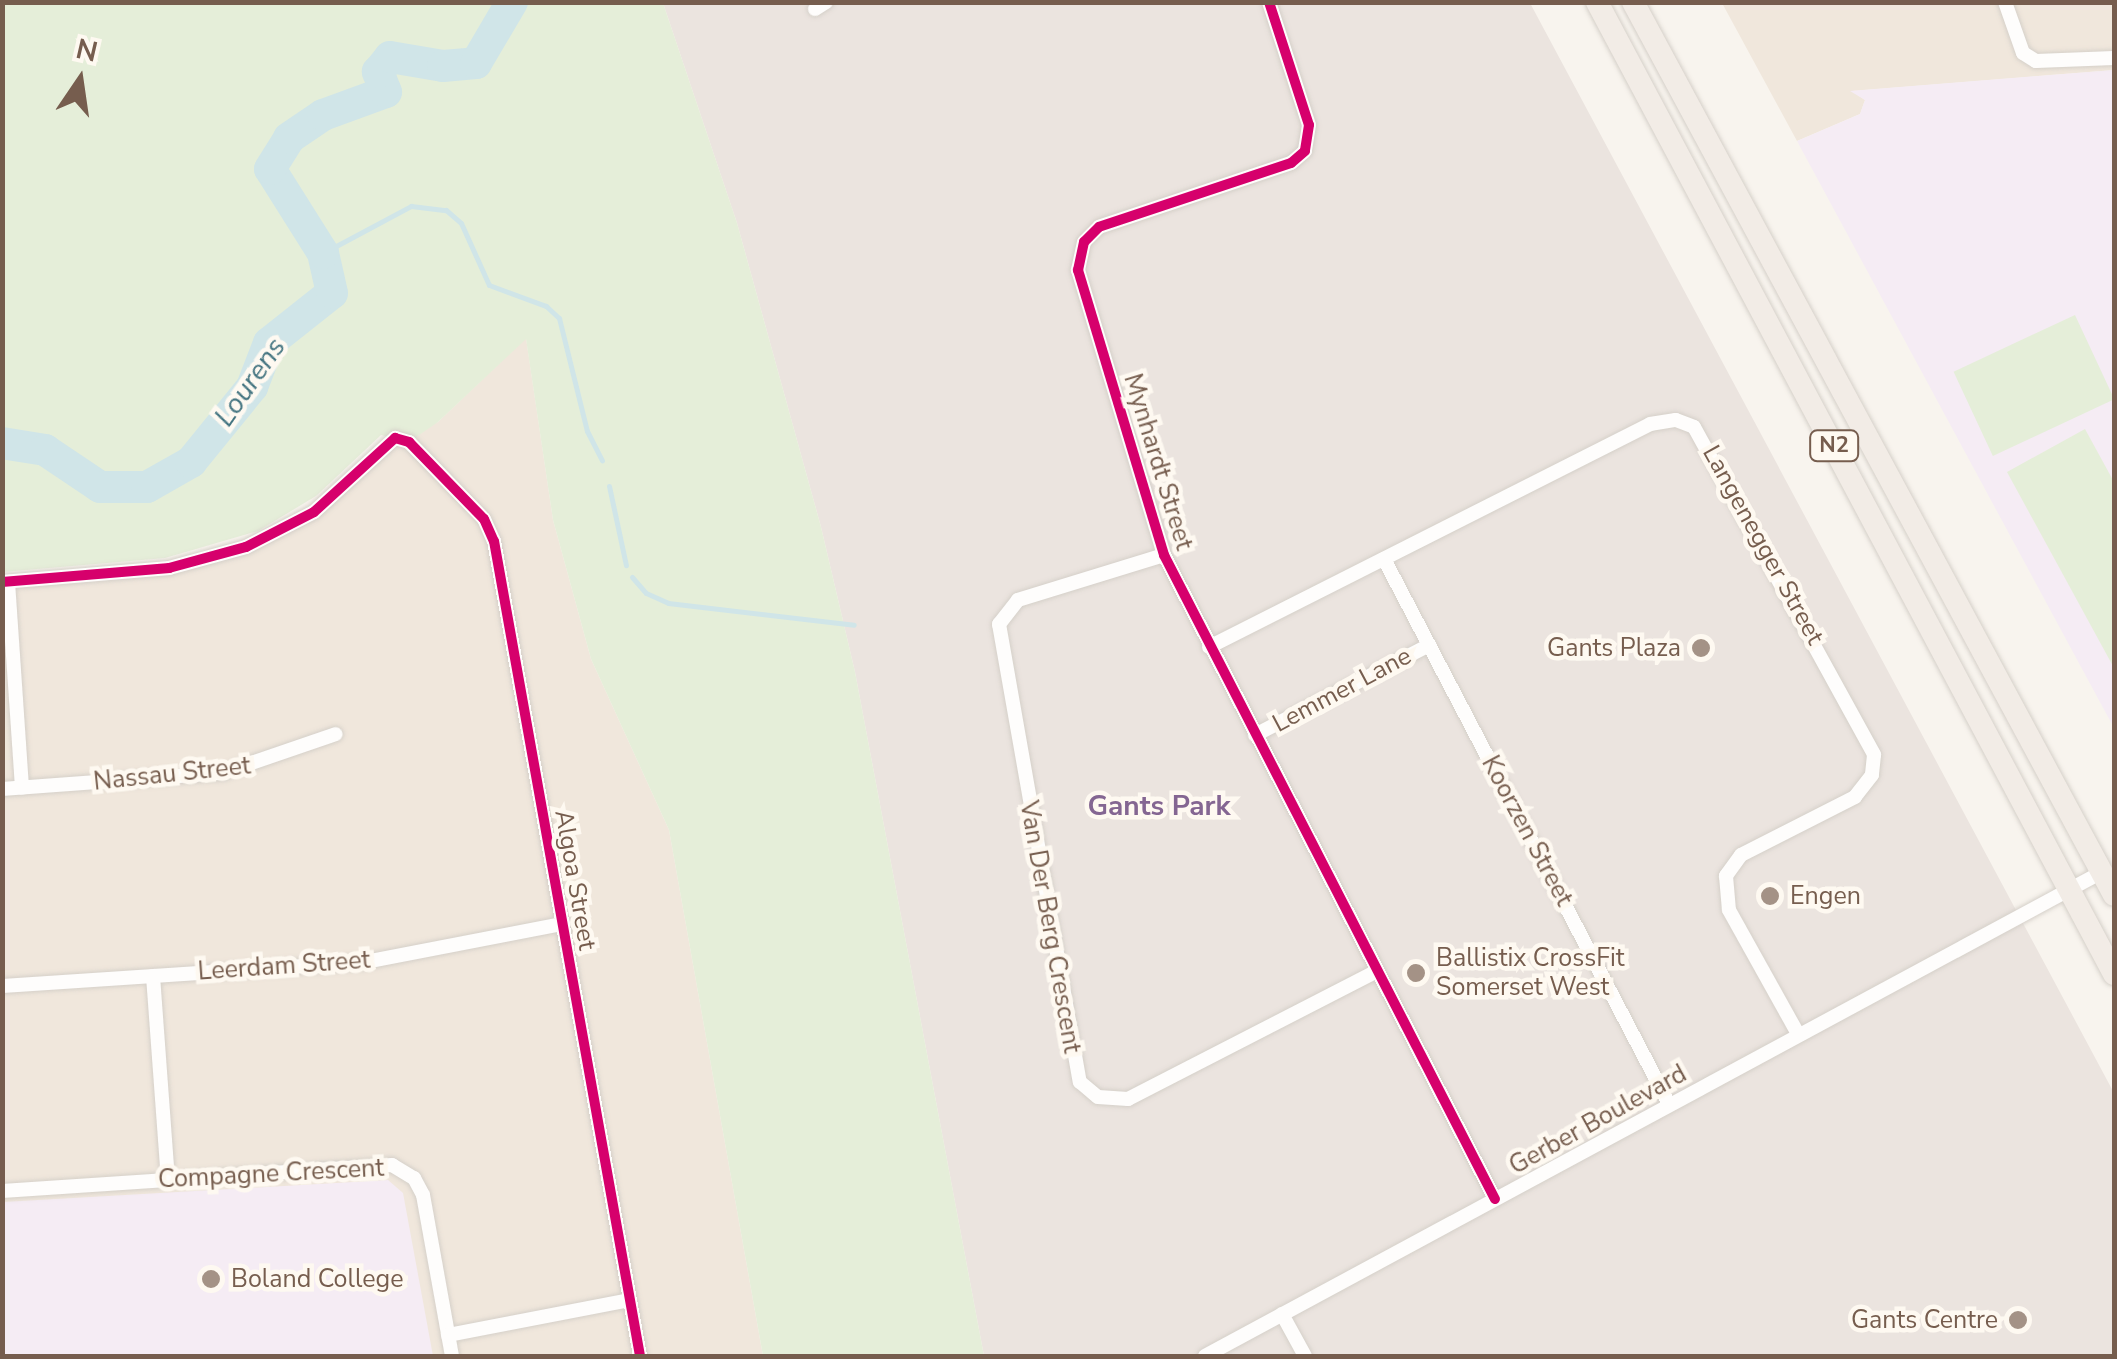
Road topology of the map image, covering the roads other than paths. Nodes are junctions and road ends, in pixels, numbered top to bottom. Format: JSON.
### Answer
{"nodes":[{"id":1,"x":1269,"y":2,"type":"edge"},
{"id":2,"x":1597,"y":2,"type":"edge"},
{"id":3,"x":1633,"y":2,"type":"edge"},
{"id":4,"x":2005,"y":2,"type":"edge"},
{"id":5,"x":2114,"y":58,"type":"edge"},
{"id":6,"x":1164,"y":555,"type":"junction"},
{"id":7,"x":1384,"y":559,"type":"junction"},
{"id":8,"x":5,"y":582,"type":"edge"},
{"id":9,"x":1429,"y":644,"type":"junction"},
{"id":10,"x":1210,"y":647,"type":"junction"},
{"id":11,"x":336,"y":734,"type":"dead end"},
{"id":12,"x":1255,"y":735,"type":"junction"},
{"id":13,"x":22,"y":788,"type":"junction"},
{"id":14,"x":2,"y":789,"type":"edge"},
{"id":15,"x":2102,"y":872,"type":"junction"},
{"id":16,"x":2070,"y":890,"type":"junction"},
{"id":17,"x":2114,"y":895,"type":"edge"},
{"id":18,"x":562,"y":924,"type":"junction"},
{"id":19,"x":1377,"y":971,"type":"junction"},
{"id":20,"x":2114,"y":974,"type":"edge"},
{"id":21,"x":153,"y":976,"type":"junction"},
{"id":22,"x":2,"y":986,"type":"edge"},
{"id":23,"x":1798,"y":1034,"type":"junction"},
{"id":24,"x":1669,"y":1104,"type":"junction"},
{"id":25,"x":168,"y":1179,"type":"junction"},
{"id":26,"x":2,"y":1191,"type":"edge"},
{"id":27,"x":1495,"y":1199,"type":"junction"},
{"id":28,"x":629,"y":1300,"type":"junction"},
{"id":29,"x":1282,"y":1314,"type":"junction"},
{"id":30,"x":448,"y":1335,"type":"junction"},
{"id":31,"x":452,"y":1356,"type":"edge"},
{"id":32,"x":640,"y":1356,"type":"edge"},
{"id":33,"x":1205,"y":1356,"type":"edge"},
{"id":34,"x":1305,"y":1356,"type":"edge"}],
"edges":[{"from":1,"to":6,"type":"street","name":"Mynhardt Street"},
{"from":2,"to":16,"type":"highway","number":"N2"},
{"from":3,"to":15,"type":"highway","number":"N2"},
{"from":4,"to":5,"type":"street"},
{"from":6,"to":10,"type":"street","name":"Mynhardt Street"},
{"from":6,"to":19,"type":"street","name":"Van Der Berg Crescent"},
{"from":7,"to":9,"type":"street","name":"Koorzen Street"},
{"from":7,"to":10,"type":"street","name":"Langenegger Street"},
{"from":7,"to":23,"type":"street","name":"Langenegger Street"},
{"from":8,"to":13,"type":"street"},
{"from":8,"to":18,"type":"street","name":"Algoa Street"},
{"from":9,"to":12,"type":"street","name":"Lemmer Lane"},
{"from":9,"to":24,"type":"street","name":"Koorzen Street"},
{"from":10,"to":12,"type":"street","name":"Mynhardt Street"},
{"from":11,"to":13,"type":"street","name":"Nassau Street"},
{"from":12,"to":19,"type":"street","name":"Mynhardt Street"},
{"from":13,"to":14,"type":"street","name":"Nassau Street"},
{"from":15,"to":16,"type":"street","name":"Gerber Boulevard"},
{"from":15,"to":17,"type":"highway","number":"N2"},
{"from":16,"to":20,"type":"highway","number":"N2"},
{"from":16,"to":23,"type":"street","name":"Gerber Boulevard"},
{"from":18,"to":21,"type":"street","name":"Leerdam Street"},
{"from":18,"to":28,"type":"street","name":"Algoa Street"},
{"from":19,"to":27,"type":"street","name":"Mynhardt Street"},
{"from":21,"to":22,"type":"street","name":"Leerdam Street"},
{"from":21,"to":25,"type":"street"},
{"from":23,"to":24,"type":"street","name":"Gerber Boulevard"},
{"from":24,"to":27,"type":"street","name":"Gerber Boulevard"},
{"from":25,"to":26,"type":"street","name":"Compagne Crescent"},
{"from":25,"to":30,"type":"street","name":"Compagne Crescent"},
{"from":27,"to":29,"type":"street","name":"Gerber Boulevard"},
{"from":28,"to":30,"type":"street"},
{"from":28,"to":32,"type":"street","name":"Algoa Street"},
{"from":29,"to":33,"type":"street","name":"Gerber Boulevard"},
{"from":29,"to":34,"type":"street"},
{"from":30,"to":31,"type":"street","name":"Compagne Crescent"}]}
